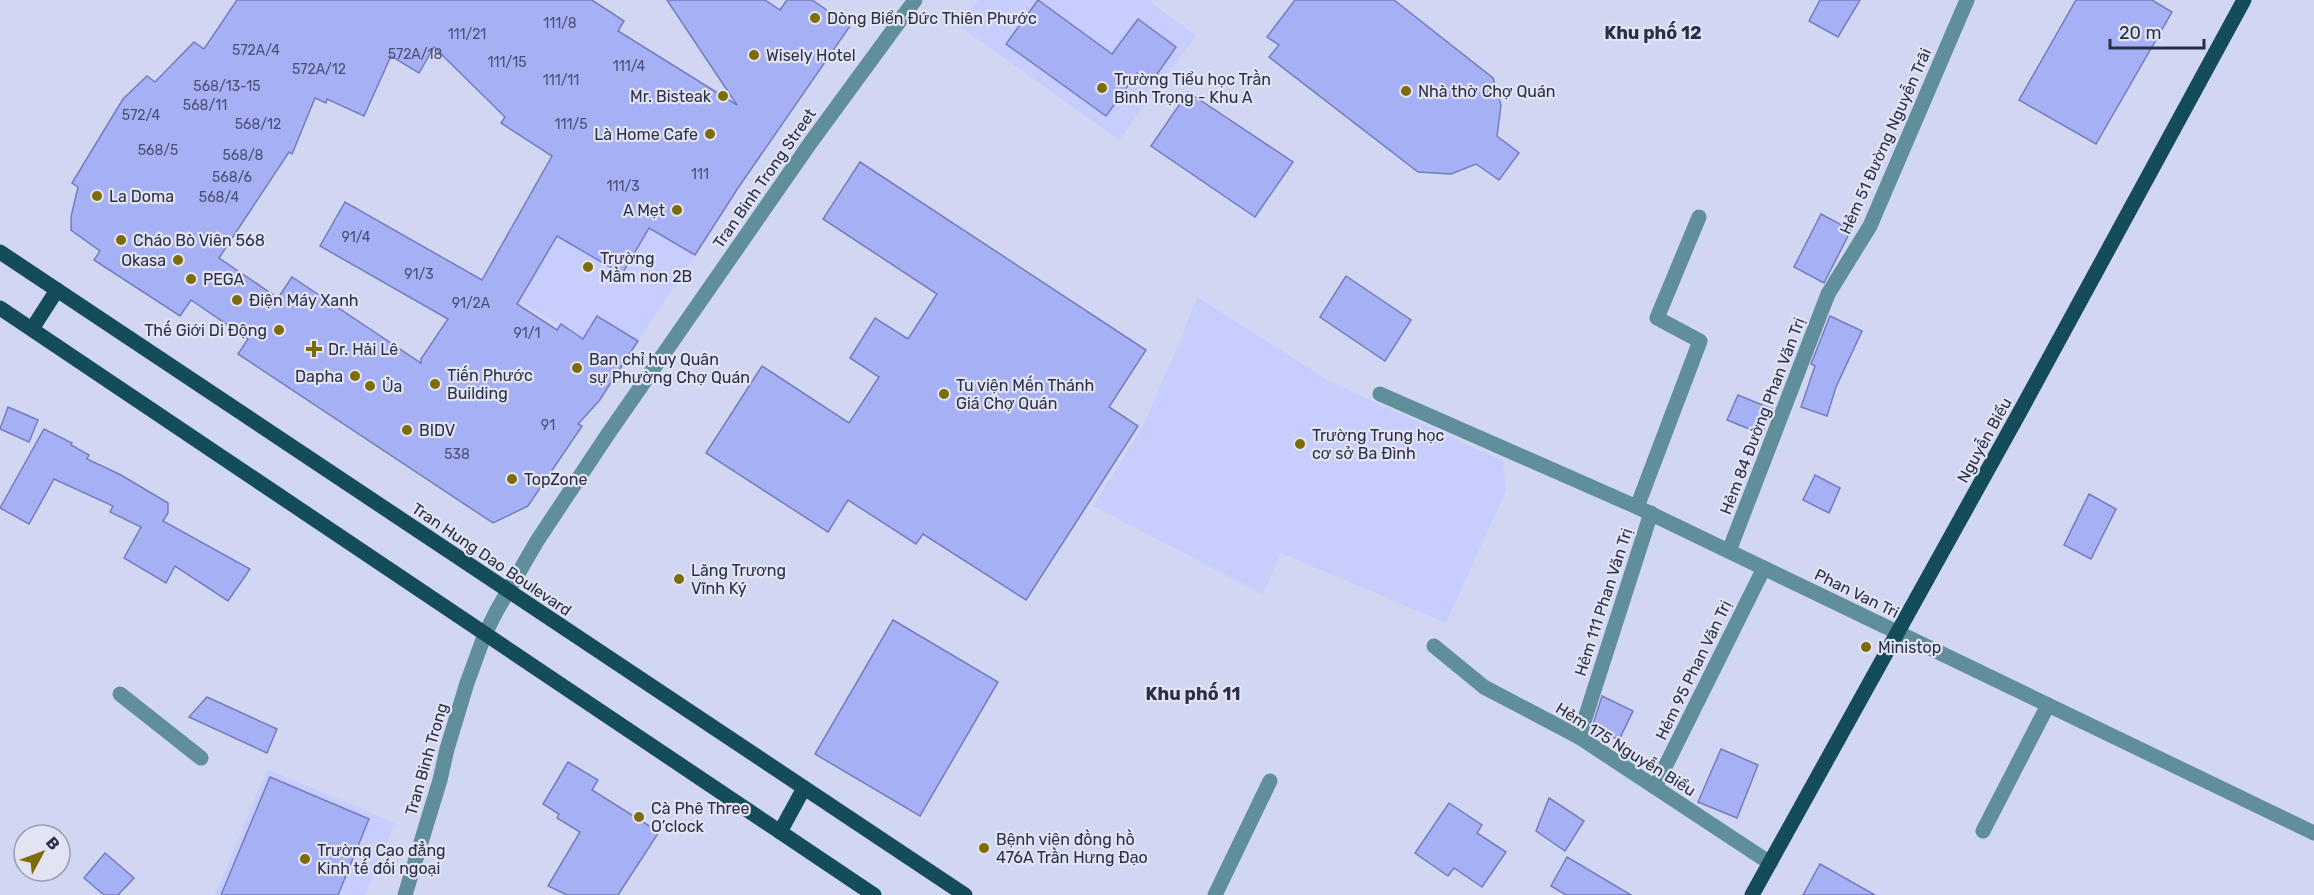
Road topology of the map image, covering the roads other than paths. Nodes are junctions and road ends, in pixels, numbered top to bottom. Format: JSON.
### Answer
{"nodes":[{"id":1,"x":915,"y":0,"type":"edge"},
{"id":2,"x":1967,"y":0,"type":"edge"},
{"id":3,"x":2244,"y":0,"type":"edge"},
{"id":4,"x":1699,"y":218,"type":"dead end"},
{"id":5,"x":0,"y":252,"type":"edge"},
{"id":6,"x":57,"y":290,"type":"junction"},
{"id":7,"x":1828,"y":294,"type":"joint"},
{"id":8,"x":0,"y":308,"type":"edge"},
{"id":9,"x":32,"y":329,"type":"junction"},
{"id":10,"x":1380,"y":394,"type":"dead end"},
{"id":11,"x":1644,"y":510,"type":"junction"},
{"id":12,"x":1729,"y":551,"type":"junction"},
{"id":13,"x":1764,"y":568,"type":"junction"},
{"id":14,"x":508,"y":591,"type":"junction"},
{"id":15,"x":1898,"y":632,"type":"junction"},
{"id":16,"x":484,"y":634,"type":"junction"},
{"id":17,"x":1434,"y":646,"type":"dead end"},
{"id":18,"x":120,"y":693,"type":"dead end"},
{"id":19,"x":2048,"y":705,"type":"junction"},
{"id":20,"x":1579,"y":737,"type":"junction"},
{"id":21,"x":201,"y":758,"type":"dead end"},
{"id":22,"x":1270,"y":781,"type":"dead end"},
{"id":23,"x":1655,"y":787,"type":"junction"},
{"id":24,"x":804,"y":788,"type":"junction"},
{"id":25,"x":1983,"y":831,"type":"dead end"},
{"id":26,"x":780,"y":832,"type":"junction"},
{"id":27,"x":2314,"y":833,"type":"edge"},
{"id":28,"x":1770,"y":863,"type":"junction"},
{"id":29,"x":405,"y":895,"type":"edge"},
{"id":30,"x":874,"y":895,"type":"edge"},
{"id":31,"x":965,"y":895,"type":"edge"},
{"id":32,"x":1215,"y":895,"type":"edge"},
{"id":33,"x":1752,"y":895,"type":"edge"}],
"edges":[{"from":1,"to":14,"type":"street","name":"Tran Binh Trong Street"},
{"from":2,"to":7,"type":"street","name":"Hẻm 51 Đường Nguyễn Trãi"},
{"from":3,"to":15,"type":"main road","name":"Nguyễn Biểu"},
{"from":4,"to":11,"type":"street","name":"Hẻm 111 Phan Văn Trị"},
{"from":5,"to":6,"type":"main road","name":"Tran Hung Dao Boulevard"},
{"from":6,"to":9,"type":"main road"},
{"from":6,"to":14,"type":"main road","name":"Tran Hung Dao Boulevard"},
{"from":7,"to":12,"type":"street","name":"Hẻm 84 Đường Phan Văn Trị"},
{"from":8,"to":9,"type":"main road"},
{"from":9,"to":16,"type":"main road"},
{"from":10,"to":11,"type":"street","name":"Phan Van Tri"},
{"from":11,"to":12,"type":"street","name":"Phan Van Tri"},
{"from":11,"to":20,"type":"street","name":"Hẻm 111 Phan Văn Trị"},
{"from":12,"to":13,"type":"street","name":"Phan Van Tri"},
{"from":13,"to":15,"type":"street","name":"Phan Van Tri"},
{"from":13,"to":23,"type":"street","name":"Hẻm 95 Phan Văn Trị"},
{"from":14,"to":16,"type":"street","name":"Tran Binh Trong Street"},
{"from":14,"to":24,"type":"main road","name":"Tran Hung Dao Boulevard"},
{"from":15,"to":19,"type":"street","name":"Phan Van Tri"},
{"from":15,"to":28,"type":"main road","name":"Nguyễn Biểu"},
{"from":16,"to":26,"type":"main road"},
{"from":16,"to":29,"type":"street","name":"Tran Binh Trong"},
{"from":17,"to":20,"type":"street","name":"Hẻm 175 Nguyễn Biểu"},
{"from":18,"to":21,"type":"street"},
{"from":19,"to":25,"type":"street"},
{"from":19,"to":27,"type":"street","name":"Phan Van Tri"},
{"from":20,"to":23,"type":"street","name":"Hẻm 175 Nguyễn Biểu"},
{"from":22,"to":32,"type":"street"},
{"from":23,"to":28,"type":"street","name":"Hẻm 175 Nguyễn Biểu"},
{"from":24,"to":26,"type":"main road"},
{"from":24,"to":31,"type":"main road","name":"Tran Hung Dao Boulevard"},
{"from":26,"to":30,"type":"main road"},
{"from":28,"to":33,"type":"main road","name":"Nguyễn Biểu"}]}
